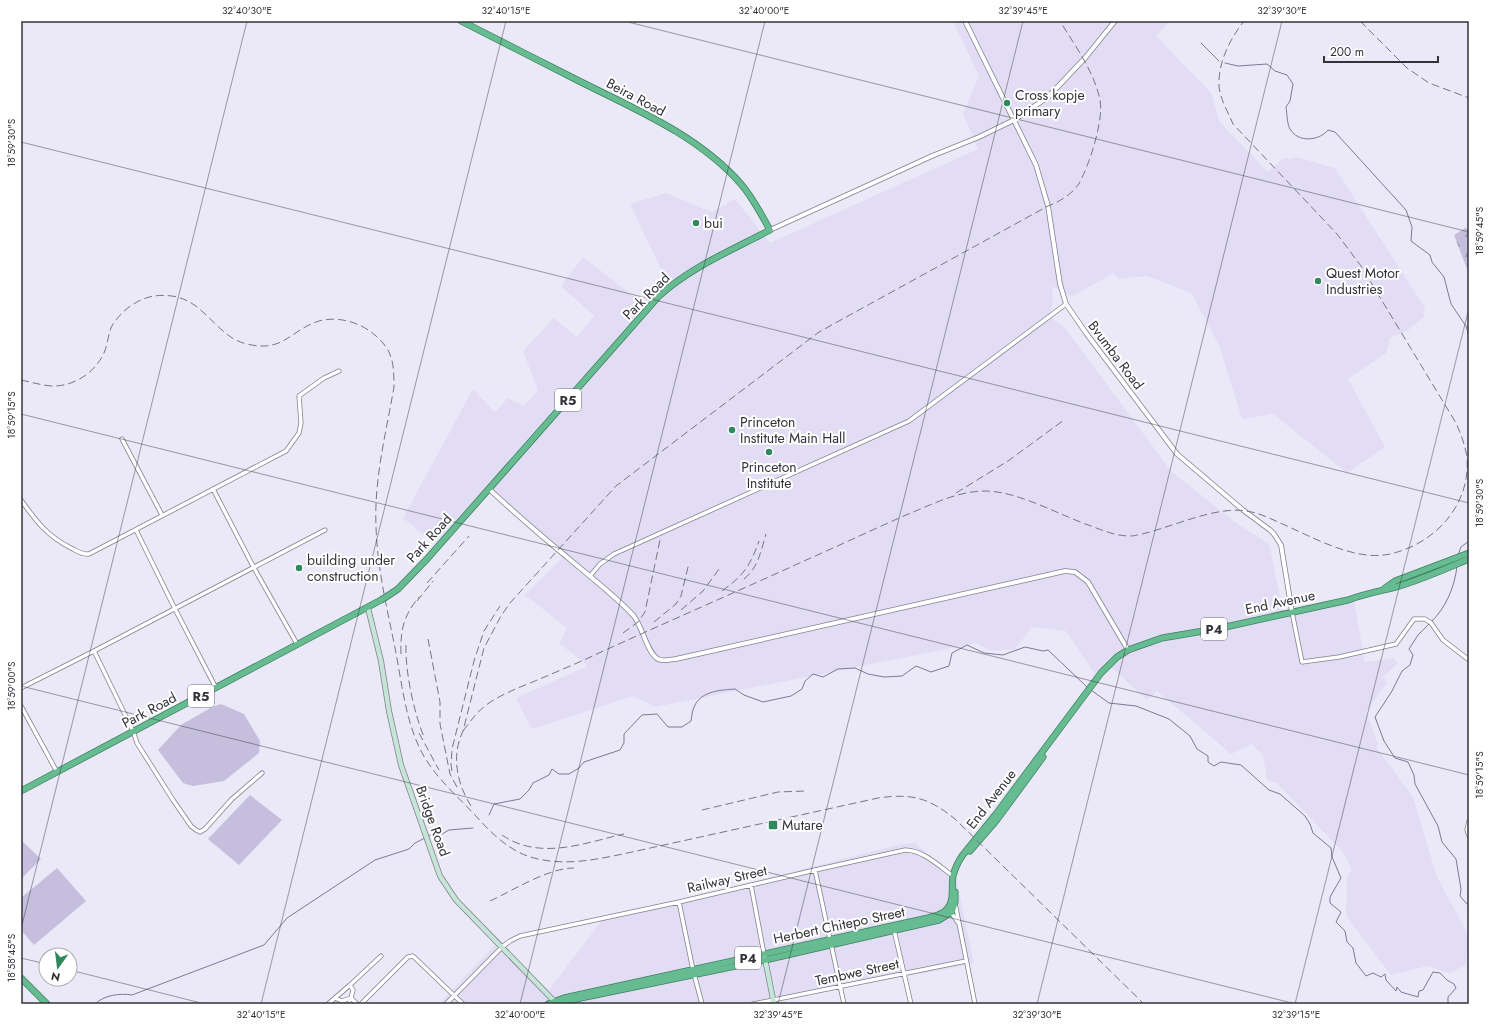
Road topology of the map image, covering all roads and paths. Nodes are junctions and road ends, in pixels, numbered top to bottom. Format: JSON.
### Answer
{"nodes":[{"id":1,"x":461,"y":21,"type":"edge"},
{"id":2,"x":965,"y":21,"type":"edge"},
{"id":3,"x":1115,"y":21,"type":"edge"},
{"id":4,"x":1014,"y":120,"type":"junction"},
{"id":5,"x":770,"y":230,"type":"junction"},
{"id":6,"x":1066,"y":304,"type":"junction"},
{"id":7,"x":339,"y":371,"type":"dead end"},
{"id":8,"x":122,"y":439,"type":"dead end"},
{"id":9,"x":213,"y":489,"type":"junction"},
{"id":10,"x":489,"y":489,"type":"junction"},
{"id":11,"x":21,"y":500,"type":"edge"},
{"id":12,"x":162,"y":516,"type":"junction"},
{"id":13,"x":136,"y":530,"type":"junction"},
{"id":14,"x":325,"y":530,"type":"dead end"},
{"id":15,"x":1469,"y":553,"type":"edge"},
{"id":16,"x":1469,"y":559,"type":"edge"},
{"id":17,"x":254,"y":568,"type":"junction"},
{"id":18,"x":590,"y":576,"type":"junction"},
{"id":19,"x":1383,"y":589,"type":"junction"},
{"id":20,"x":368,"y":608,"type":"junction"},
{"id":21,"x":175,"y":609,"type":"junction"},
{"id":22,"x":1292,"y":612,"type":"junction"},
{"id":23,"x":297,"y":644,"type":"junction"},
{"id":24,"x":1128,"y":650,"type":"junction"},
{"id":25,"x":94,"y":651,"type":"junction"},
{"id":26,"x":1469,"y":660,"type":"edge"},
{"id":27,"x":21,"y":688,"type":"edge"},
{"id":28,"x":216,"y":688,"type":"junction"},
{"id":29,"x":21,"y":706,"type":"edge"},
{"id":30,"x":1077,"y":706,"type":"junction"},
{"id":31,"x":133,"y":731,"type":"junction"},
{"id":32,"x":57,"y":772,"type":"junction"},
{"id":33,"x":262,"y":773,"type":"dead end"},
{"id":34,"x":21,"y":791,"type":"edge"},
{"id":35,"x":1469,"y":823,"type":"edge"},
{"id":36,"x":1469,"y":836,"type":"edge"},
{"id":37,"x":815,"y":870,"type":"junction"},
{"id":38,"x":953,"y":876,"type":"junction"},
{"id":39,"x":751,"y":885,"type":"junction"},
{"id":40,"x":679,"y":902,"type":"junction"},
{"id":41,"x":955,"y":902,"type":"junction"},
{"id":42,"x":949,"y":911,"type":"junction"},
{"id":43,"x":961,"y":928,"type":"junction"},
{"id":44,"x":894,"y":930,"type":"junction"},
{"id":45,"x":831,"y":942,"type":"junction"},
{"id":46,"x":502,"y":947,"type":"junction"},
{"id":47,"x":381,"y":956,"type":"dead end"},
{"id":48,"x":765,"y":957,"type":"junction"},
{"id":49,"x":966,"y":961,"type":"junction"},
{"id":50,"x":693,"y":972,"type":"junction"},
{"id":51,"x":903,"y":973,"type":"junction"},
{"id":52,"x":21,"y":978,"type":"edge"},
{"id":53,"x":350,"y":985,"type":"junction"},
{"id":54,"x":840,"y":987,"type":"junction"},
{"id":55,"x":455,"y":995,"type":"junction"},
{"id":56,"x":335,"y":998,"type":"junction"},
{"id":57,"x":351,"y":998,"type":"junction"},
{"id":58,"x":774,"y":1002,"type":"edge"},
{"id":59,"x":44,"y":1003,"type":"edge"},
{"id":60,"x":551,"y":1003,"type":"edge"},
{"id":61,"x":328,"y":1004,"type":"edge"},
{"id":62,"x":357,"y":1004,"type":"edge"},
{"id":63,"x":361,"y":1004,"type":"edge"},
{"id":64,"x":446,"y":1004,"type":"edge"},
{"id":65,"x":464,"y":1004,"type":"edge"},
{"id":66,"x":560,"y":1004,"type":"edge"},
{"id":67,"x":702,"y":1004,"type":"edge"},
{"id":68,"x":753,"y":1004,"type":"edge"},
{"id":69,"x":844,"y":1004,"type":"edge"},
{"id":70,"x":911,"y":1004,"type":"edge"},
{"id":71,"x":975,"y":1004,"type":"edge"}],
"edges":[{"from":1,"to":5,"type":"highway","name":"Beira Road"},
{"from":2,"to":4,"type":"street","name":"Bvumba Road"},
{"from":3,"to":4,"type":"street"},
{"from":4,"to":5,"type":"street"},
{"from":4,"to":6,"type":"street","name":"Bvumba Road"},
{"from":5,"to":10,"type":"highway","name":"Park Road","number":"R5"},
{"from":6,"to":18,"type":"street"},
{"from":6,"to":22,"type":"street","name":"Bvumba Road"},
{"from":7,"to":9,"type":"street"},
{"from":8,"to":12,"type":"street"},
{"from":9,"to":12,"type":"street"},
{"from":9,"to":17,"type":"street"},
{"from":10,"to":18,"type":"street"},
{"from":10,"to":20,"type":"highway","name":"Park Road","number":"R5"},
{"from":11,"to":13,"type":"street"},
{"from":12,"to":13,"type":"street"},
{"from":13,"to":21,"type":"street"},
{"from":14,"to":17,"type":"street"},
{"from":15,"to":19,"type":"highway","number":"P4"},
{"from":16,"to":19,"type":"highway","number":"P4"},
{"from":17,"to":21,"type":"street"},
{"from":17,"to":23,"type":"street"},
{"from":18,"to":24,"type":"street"},
{"from":19,"to":22,"type":"highway","name":"End Avenue","number":"P4"},
{"from":20,"to":23,"type":"highway","name":"Park Road","number":"R5"},
{"from":20,"to":46,"type":"main road","name":"Bridge Road"},
{"from":21,"to":25,"type":"street"},
{"from":21,"to":28,"type":"street"},
{"from":22,"to":24,"type":"highway","name":"End Avenue","number":"P4"},
{"from":22,"to":26,"type":"street","name":"Bvumba Road"},
{"from":23,"to":28,"type":"highway","name":"Park Road","number":"R5"},
{"from":24,"to":30,"type":"highway","name":"End Avenue","number":"P4"},
{"from":25,"to":27,"type":"street"},
{"from":25,"to":31,"type":"street"},
{"from":28,"to":31,"type":"highway","name":"Park Road","number":"R5"},
{"from":29,"to":32,"type":"street"},
{"from":30,"to":38,"type":"highway","name":"End Avenue","number":"P4"},
{"from":30,"to":41,"type":"highway","name":"End Avenue","number":"P4"},
{"from":31,"to":32,"type":"highway","name":"Park Road","number":"R5"},
{"from":31,"to":33,"type":"street"},
{"from":32,"to":34,"type":"highway","name":"Park Road","number":"R5"},
{"from":35,"to":36,"type":"street"},
{"from":37,"to":38,"type":"street","name":"Railway Street"},
{"from":37,"to":39,"type":"street","name":"Railway Street"},
{"from":37,"to":45,"type":"street"},
{"from":38,"to":42,"type":"highway","name":"End Avenue","number":"P4"},
{"from":39,"to":40,"type":"street","name":"Railway Street"},
{"from":39,"to":48,"type":"street"},
{"from":40,"to":46,"type":"street","name":"Railway Street"},
{"from":40,"to":50,"type":"street"},
{"from":41,"to":42,"type":"highway","name":"End Avenue","number":"P4"},
{"from":41,"to":43,"type":"street","name":"End Avenue"},
{"from":42,"to":43,"type":"street","name":"End Avenue"},
{"from":42,"to":44,"type":"highway","name":"Herbert Chitepo Street","number":"P4"},
{"from":42,"to":45,"type":"highway","name":"Herbert Chitepo Street","number":"P4"},
{"from":43,"to":49,"type":"street","name":"End Avenue"},
{"from":44,"to":45,"type":"highway","name":"Herbert Chitepo Street","number":"P4"},
{"from":44,"to":51,"type":"street"},
{"from":45,"to":48,"type":"highway","name":"Herbert Chitepo Street","number":"P4"},
{"from":45,"to":54,"type":"street"},
{"from":46,"to":55,"type":"street","name":"Railway Street"},
{"from":46,"to":60,"type":"main road","name":"Bridge Road"},
{"from":47,"to":53,"type":"street"},
{"from":48,"to":50,"type":"highway","name":"Herbert Chitepo Street","number":"P4"},
{"from":48,"to":58,"type":"main road"},
{"from":49,"to":51,"type":"street","name":"Tembwe Street"},
{"from":49,"to":71,"type":"street","name":"End Avenue"},
{"from":50,"to":60,"type":"highway","name":"Herbert Chitepo Street","number":"P4"},
{"from":50,"to":66,"type":"highway","name":"Herbert Chitepo Street","number":"P4"},
{"from":50,"to":67,"type":"street"},
{"from":51,"to":54,"type":"street","name":"Tembwe Street"},
{"from":51,"to":70,"type":"street"},
{"from":52,"to":59,"type":"highway"},
{"from":53,"to":56,"type":"street"},
{"from":53,"to":57,"type":"street"},
{"from":54,"to":58,"type":"street","name":"Tembwe Street"},
{"from":54,"to":69,"type":"street"},
{"from":55,"to":63,"type":"street"},
{"from":55,"to":64,"type":"street","name":"Railway Street"},
{"from":55,"to":65,"type":"street"},
{"from":56,"to":57,"type":"street"},
{"from":56,"to":61,"type":"street"},
{"from":57,"to":62,"type":"street"},
{"from":58,"to":68,"type":"street","name":"Tembwe Street"}]}
